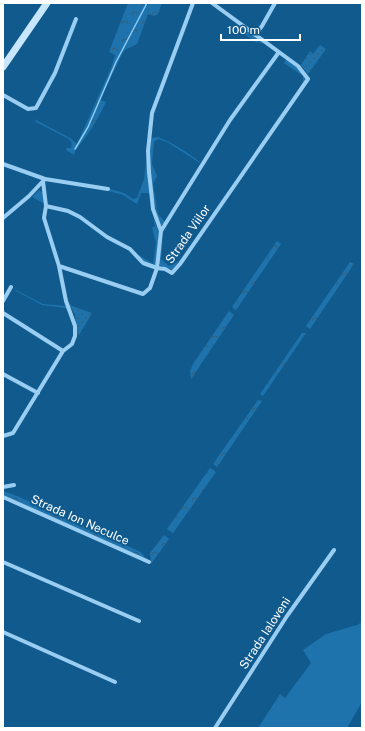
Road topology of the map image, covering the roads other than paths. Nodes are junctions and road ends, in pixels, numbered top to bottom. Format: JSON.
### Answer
{"nodes":[{"id":1,"x":47,"y":3,"type":"edge"},
{"id":2,"x":193,"y":3,"type":"edge"},
{"id":3,"x":212,"y":3,"type":"edge"},
{"id":4,"x":275,"y":3,"type":"edge"},
{"id":5,"x":76,"y":19,"type":"dead end"},
{"id":6,"x":255,"y":34,"type":"junction"},
{"id":7,"x":278,"y":52,"type":"junction"},
{"id":8,"x":3,"y":67,"type":"edge"},
{"id":9,"x":3,"y":95,"type":"edge"},
{"id":10,"x":3,"y":164,"type":"edge"},
{"id":11,"x":44,"y":180,"type":"junction"},
{"id":12,"x":108,"y":189,"type":"dead end"},
{"id":13,"x":46,"y":206,"type":"junction"},
{"id":14,"x":3,"y":218,"type":"edge"},
{"id":15,"x":161,"y":231,"type":"junction"},
{"id":16,"x":59,"y":266,"type":"junction"},
{"id":17,"x":157,"y":268,"type":"junction"},
{"id":18,"x":11,"y":288,"type":"dead end"},
{"id":19,"x":3,"y":301,"type":"edge"},
{"id":20,"x":3,"y":313,"type":"edge"},
{"id":21,"x":63,"y":351,"type":"junction"},
{"id":22,"x":3,"y":374,"type":"edge"},
{"id":23,"x":38,"y":393,"type":"junction"},
{"id":24,"x":4,"y":435,"type":"edge"},
{"id":25,"x":14,"y":485,"type":"dead end"},
{"id":26,"x":3,"y":487,"type":"edge"},
{"id":27,"x":3,"y":497,"type":"edge"},
{"id":28,"x":334,"y":550,"type":"dead end"},
{"id":29,"x":3,"y":562,"type":"edge"},
{"id":30,"x":149,"y":562,"type":"dead end"},
{"id":31,"x":139,"y":621,"type":"dead end"},
{"id":32,"x":3,"y":632,"type":"edge"},
{"id":33,"x":115,"y":682,"type":"dead end"},
{"id":34,"x":215,"y":728,"type":"edge"}],
"edges":[{"from":1,"to":8,"type":"street"},
{"from":2,"to":15,"type":"street"},
{"from":3,"to":6,"type":"street","name":"Strada Viilor"},
{"from":4,"to":6,"type":"street"},
{"from":5,"to":9,"type":"street"},
{"from":6,"to":7,"type":"street","name":"Strada Viilor"},
{"from":7,"to":15,"type":"street","name":"Strada Viilor"},
{"from":7,"to":17,"type":"street","name":"Strada Viilor"},
{"from":10,"to":11,"type":"street"},
{"from":11,"to":12,"type":"street"},
{"from":11,"to":13,"type":"street"},
{"from":11,"to":14,"type":"street"},
{"from":13,"to":16,"type":"street"},
{"from":13,"to":17,"type":"street"},
{"from":15,"to":17,"type":"street","name":"Strada Viilor"},
{"from":16,"to":17,"type":"street"},
{"from":16,"to":21,"type":"street"},
{"from":18,"to":19,"type":"street"},
{"from":20,"to":21,"type":"street"},
{"from":21,"to":23,"type":"street"},
{"from":22,"to":23,"type":"street"},
{"from":23,"to":24,"type":"street"},
{"from":25,"to":26,"type":"street"},
{"from":27,"to":30,"type":"street","name":"Strada Ion Neculce"},
{"from":28,"to":34,"type":"street","name":"Strada Ialoveni"},
{"from":29,"to":31,"type":"street"},
{"from":32,"to":33,"type":"street"}]}
